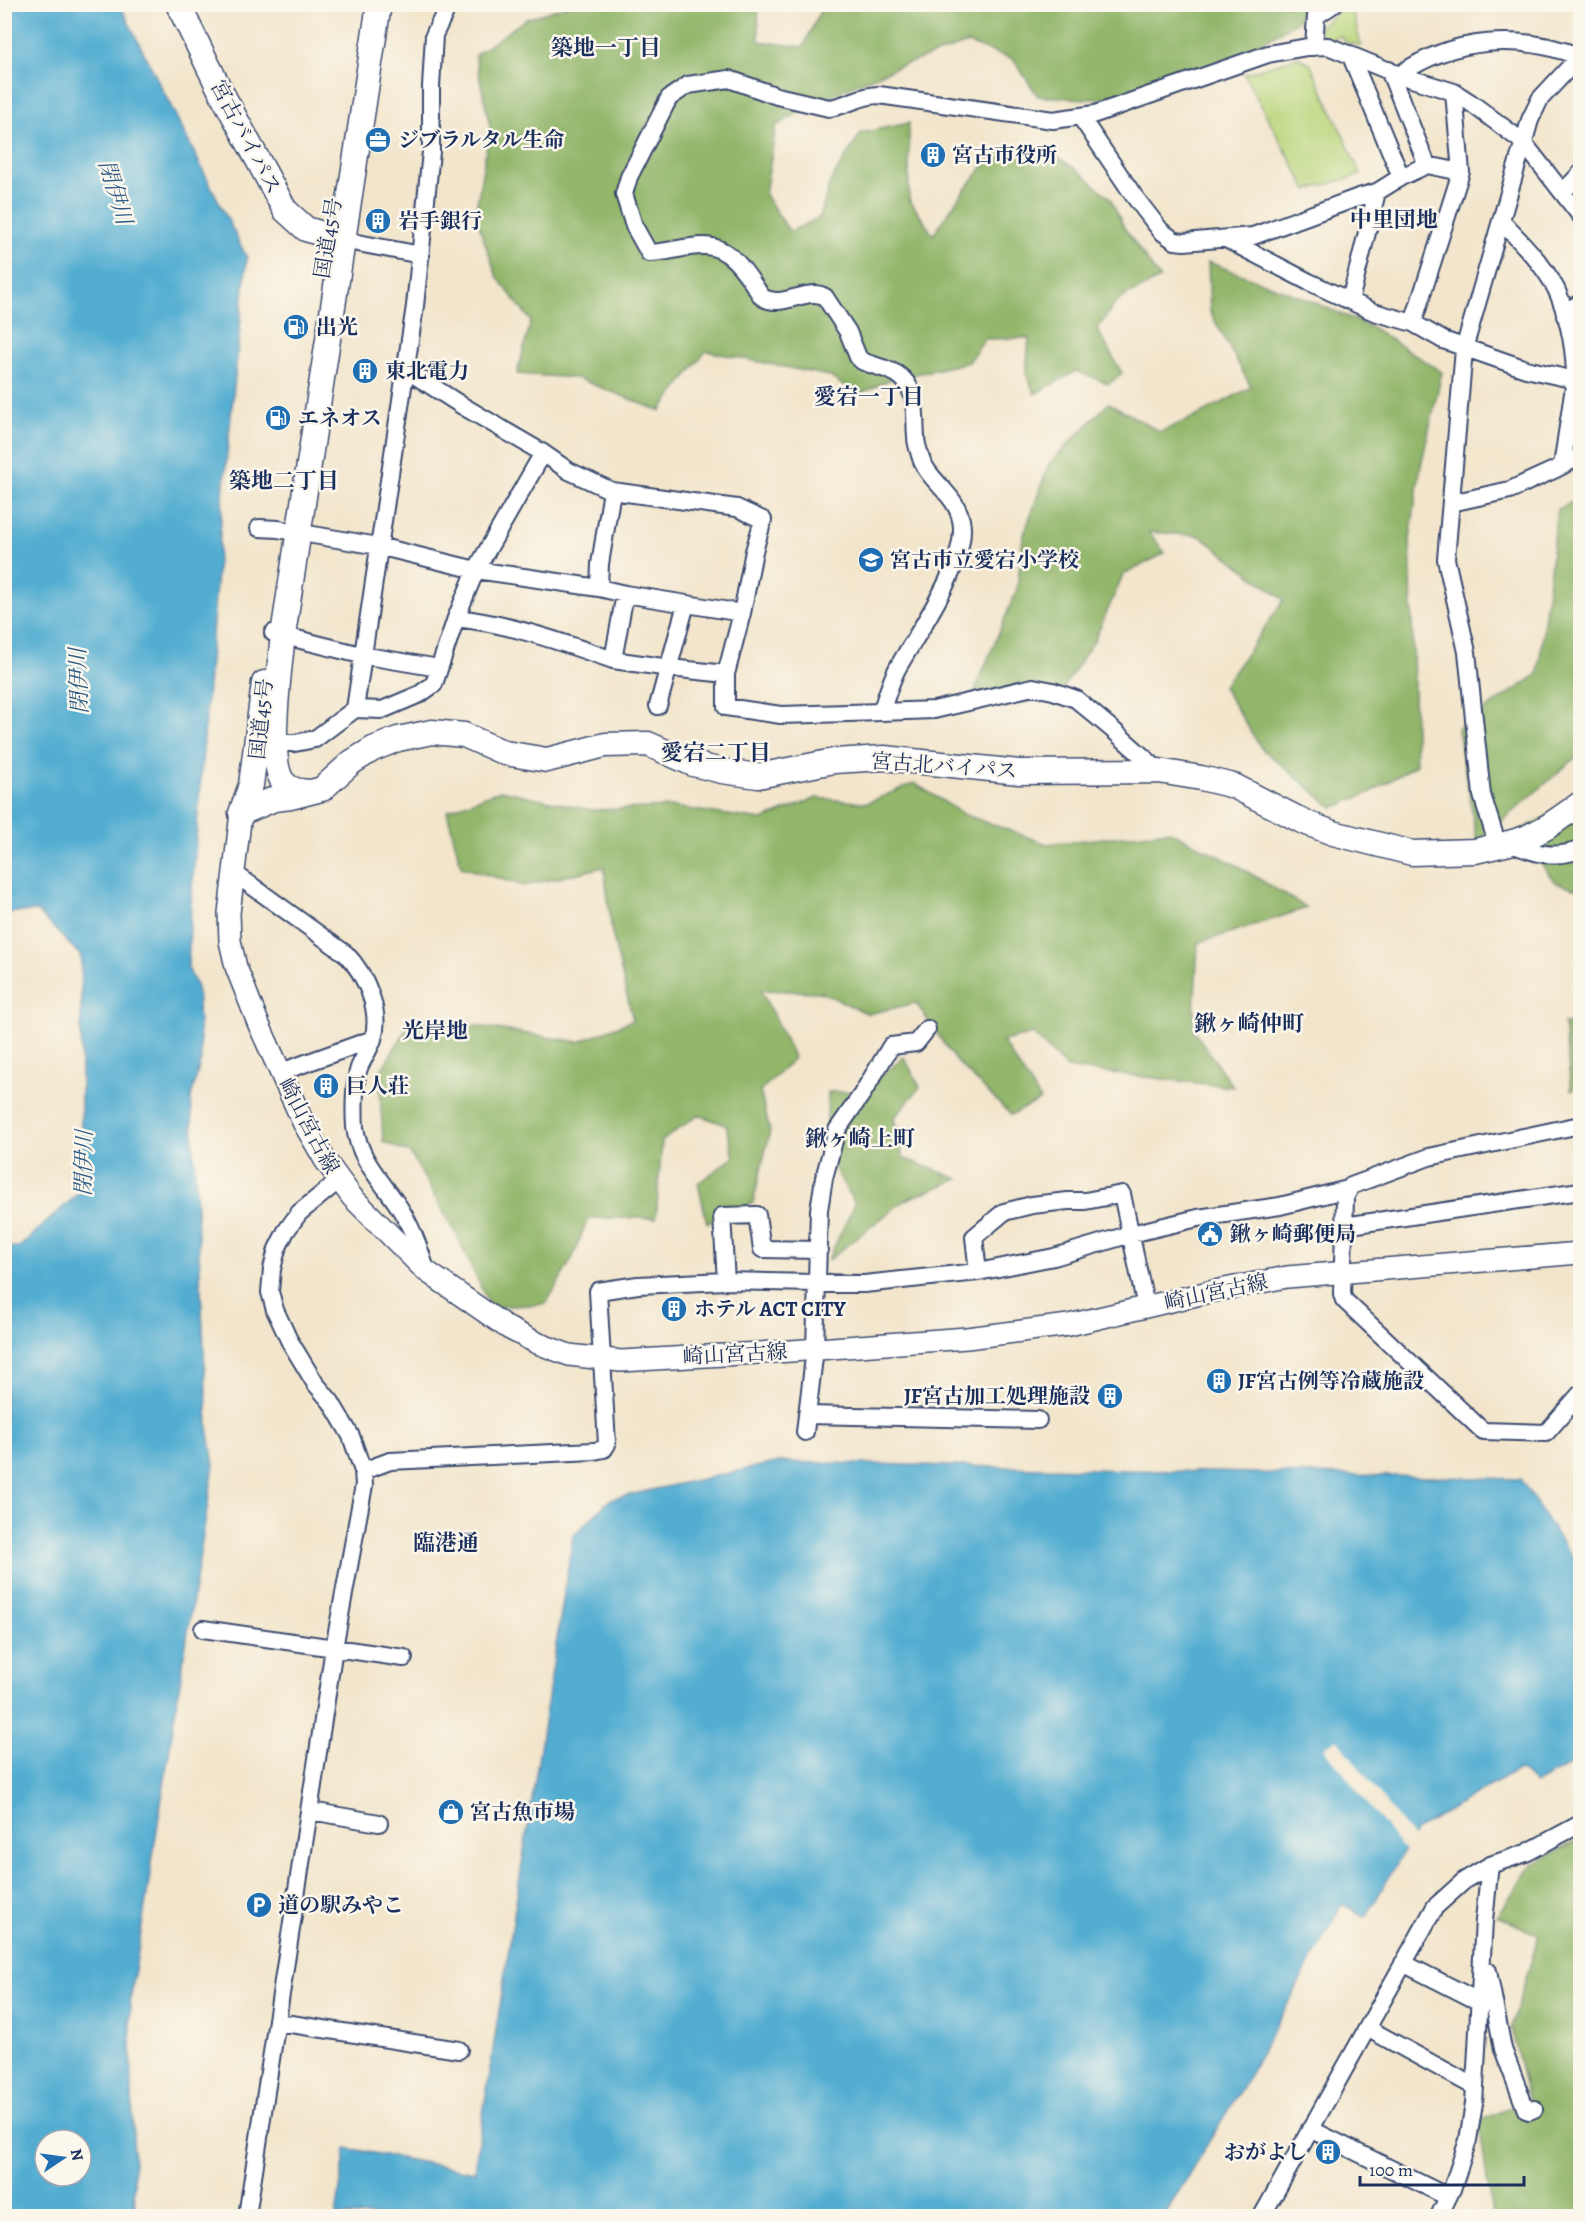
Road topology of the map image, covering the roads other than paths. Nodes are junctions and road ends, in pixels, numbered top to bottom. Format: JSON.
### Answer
{"nodes":[{"id":1,"x":178,"y":4,"type":"edge"},
{"id":2,"x":366,"y":4,"type":"edge"},
{"id":3,"x":379,"y":4,"type":"edge"},
{"id":4,"x":448,"y":4,"type":"edge"},
{"id":5,"x":1334,"y":4,"type":"edge"},
{"id":6,"x":1314,"y":46,"type":"junction"},
{"id":7,"x":1350,"y":54,"type":"junction"},
{"id":8,"x":1580,"y":56,"type":"edge"},
{"id":9,"x":1394,"y":72,"type":"junction"},
{"id":10,"x":1454,"y":92,"type":"junction"},
{"id":11,"x":1080,"y":116,"type":"junction"},
{"id":12,"x":1523,"y":142,"type":"junction"},
{"id":13,"x":1427,"y":165,"type":"junction"},
{"id":14,"x":1461,"y":172,"type":"junction"},
{"id":15,"x":1581,"y":174,"type":"edge"},
{"id":16,"x":1401,"y":177,"type":"junction"},
{"id":17,"x":1377,"y":192,"type":"junction"},
{"id":18,"x":1563,"y":192,"type":"junction"},
{"id":19,"x":1342,"y":203,"type":"junction"},
{"id":20,"x":1373,"y":213,"type":"junction"},
{"id":21,"x":1581,"y":215,"type":"edge"},
{"id":22,"x":1501,"y":221,"type":"junction"},
{"id":23,"x":335,"y":237,"type":"junction"},
{"id":24,"x":1226,"y":239,"type":"junction"},
{"id":25,"x":421,"y":255,"type":"junction"},
{"id":26,"x":1350,"y":301,"type":"junction"},
{"id":27,"x":1581,"y":303,"type":"edge"},
{"id":28,"x":1565,"y":316,"type":"junction"},
{"id":29,"x":1413,"y":323,"type":"junction"},
{"id":30,"x":1464,"y":349,"type":"junction"},
{"id":31,"x":405,"y":369,"type":"junction"},
{"id":32,"x":1575,"y":380,"type":"junction"},
{"id":33,"x":543,"y":453,"type":"junction"},
{"id":34,"x":1581,"y":456,"type":"edge"},
{"id":35,"x":1562,"y":466,"type":"junction"},
{"id":36,"x":612,"y":490,"type":"junction"},
{"id":37,"x":1451,"y":503,"type":"junction"},
{"id":38,"x":259,"y":528,"type":"dead end"},
{"id":39,"x":294,"y":532,"type":"junction"},
{"id":40,"x":378,"y":546,"type":"junction"},
{"id":41,"x":476,"y":570,"type":"junction"},
{"id":42,"x":599,"y":588,"type":"junction"},
{"id":43,"x":625,"y":594,"type":"junction"},
{"id":44,"x":686,"y":604,"type":"junction"},
{"id":45,"x":742,"y":613,"type":"junction"},
{"id":46,"x":456,"y":618,"type":"junction"},
{"id":47,"x":277,"y":634,"type":"junction"},
{"id":48,"x":361,"y":655,"type":"junction"},
{"id":49,"x":613,"y":660,"type":"junction"},
{"id":50,"x":439,"y":668,"type":"junction"},
{"id":51,"x":670,"y":669,"type":"junction"},
{"id":52,"x":726,"y":674,"type":"junction"},
{"id":53,"x":277,"y":697,"type":"junction"},
{"id":54,"x":658,"y":706,"type":"dead end"},
{"id":55,"x":355,"y":709,"type":"junction"},
{"id":56,"x":881,"y":712,"type":"junction"},
{"id":57,"x":276,"y":743,"type":"junction"},
{"id":58,"x":1159,"y":771,"type":"junction"},
{"id":59,"x":271,"y":783,"type":"junction"},
{"id":60,"x":1581,"y":804,"type":"edge"},
{"id":61,"x":241,"y":813,"type":"junction"},
{"id":62,"x":1504,"y":844,"type":"junction"},
{"id":63,"x":1581,"y":850,"type":"edge"},
{"id":64,"x":234,"y":873,"type":"junction"},
{"id":65,"x":927,"y":1029,"type":"dead end"},
{"id":66,"x":373,"y":1039,"type":"junction"},
{"id":67,"x":281,"y":1072,"type":"junction"},
{"id":68,"x":1581,"y":1125,"type":"edge"},
{"id":69,"x":339,"y":1181,"type":"junction"},
{"id":70,"x":1348,"y":1189,"type":"junction"},
{"id":71,"x":1581,"y":1191,"type":"edge"},
{"id":72,"x":1344,"y":1226,"type":"junction"},
{"id":73,"x":1131,"y":1234,"type":"junction"},
{"id":74,"x":819,"y":1250,"type":"junction"},
{"id":75,"x":1581,"y":1253,"type":"edge"},
{"id":76,"x":426,"y":1271,"type":"junction"},
{"id":77,"x":1343,"y":1271,"type":"junction"},
{"id":78,"x":978,"y":1272,"type":"junction"},
{"id":79,"x":726,"y":1281,"type":"junction"},
{"id":80,"x":817,"y":1284,"type":"junction"},
{"id":81,"x":1146,"y":1307,"type":"junction"},
{"id":82,"x":815,"y":1349,"type":"junction"},
{"id":83,"x":602,"y":1360,"type":"junction"},
{"id":84,"x":1581,"y":1394,"type":"edge"},
{"id":85,"x":807,"y":1414,"type":"junction"},
{"id":86,"x":1038,"y":1420,"type":"dead end"},
{"id":87,"x":805,"y":1432,"type":"dead end"},
{"id":88,"x":363,"y":1471,"type":"junction"},
{"id":89,"x":203,"y":1629,"type":"dead end"},
{"id":90,"x":334,"y":1648,"type":"junction"},
{"id":91,"x":404,"y":1658,"type":"dead end"},
{"id":92,"x":311,"y":1812,"type":"junction"},
{"id":93,"x":379,"y":1823,"type":"dead end"},
{"id":94,"x":1581,"y":1824,"type":"edge"},
{"id":95,"x":1490,"y":1865,"type":"junction"},
{"id":96,"x":1483,"y":1943,"type":"junction"},
{"id":97,"x":1403,"y":1964,"type":"junction"},
{"id":98,"x":1480,"y":2002,"type":"junction"},
{"id":99,"x":278,"y":2022,"type":"junction"},
{"id":100,"x":1367,"y":2028,"type":"junction"},
{"id":101,"x":459,"y":2050,"type":"dead end"},
{"id":102,"x":1475,"y":2087,"type":"junction"},
{"id":103,"x":1533,"y":2109,"type":"dead end"},
{"id":104,"x":1310,"y":2129,"type":"junction"},
{"id":105,"x":1448,"y":2197,"type":"junction"},
{"id":106,"x":248,"y":2217,"type":"edge"},
{"id":107,"x":1262,"y":2217,"type":"edge"},
{"id":108,"x":1439,"y":2217,"type":"edge"}],
"edges":[{"from":1,"to":23,"type":"highway","name":"宮古バイパス"},
{"from":2,"to":23,"type":"highway","name":"国道45号"},
{"from":3,"to":23,"type":"highway","name":"国道45号"},
{"from":4,"to":25,"type":"street"},
{"from":5,"to":6,"type":"street"},
{"from":6,"to":7,"type":"street"},
{"from":6,"to":11,"type":"street"},
{"from":7,"to":9,"type":"street"},
{"from":7,"to":16,"type":"street"},
{"from":8,"to":9,"type":"street"},
{"from":8,"to":12,"type":"street"},
{"from":9,"to":10,"type":"street"},
{"from":9,"to":13,"type":"street"},
{"from":10,"to":12,"type":"street"},
{"from":10,"to":14,"type":"street"},
{"from":11,"to":24,"type":"street"},
{"from":11,"to":56,"type":"street"},
{"from":12,"to":18,"type":"street"},
{"from":12,"to":22,"type":"street"},
{"from":13,"to":14,"type":"street"},
{"from":13,"to":16,"type":"street"},
{"from":14,"to":29,"type":"street"},
{"from":15,"to":18,"type":"street"},
{"from":16,"to":17,"type":"street"},
{"from":17,"to":19,"type":"street"},
{"from":17,"to":20,"type":"street"},
{"from":18,"to":21,"type":"street"},
{"from":19,"to":20,"type":"street"},
{"from":19,"to":24,"type":"street"},
{"from":20,"to":26,"type":"street"},
{"from":22,"to":28,"type":"street"},
{"from":22,"to":30,"type":"street"},
{"from":23,"to":25,"type":"street"},
{"from":23,"to":39,"type":"highway","name":"国道45号"},
{"from":24,"to":26,"type":"street"},
{"from":25,"to":31,"type":"street"},
{"from":26,"to":29,"type":"street"},
{"from":27,"to":28,"type":"street"},
{"from":28,"to":32,"type":"street"},
{"from":29,"to":30,"type":"street"},
{"from":30,"to":32,"type":"street"},
{"from":30,"to":37,"type":"street"},
{"from":31,"to":33,"type":"street"},
{"from":31,"to":40,"type":"street"},
{"from":32,"to":35,"type":"street"},
{"from":33,"to":36,"type":"street"},
{"from":33,"to":41,"type":"street"},
{"from":34,"to":35,"type":"street"},
{"from":35,"to":37,"type":"street"},
{"from":36,"to":42,"type":"street"},
{"from":36,"to":45,"type":"street"},
{"from":37,"to":62,"type":"street"},
{"from":38,"to":39,"type":"street"},
{"from":39,"to":40,"type":"street"},
{"from":39,"to":47,"type":"highway","name":"国道45号"},
{"from":40,"to":41,"type":"street"},
{"from":40,"to":48,"type":"street"},
{"from":41,"to":42,"type":"street"},
{"from":41,"to":46,"type":"street"},
{"from":42,"to":43,"type":"street"},
{"from":43,"to":44,"type":"street"},
{"from":43,"to":49,"type":"street"},
{"from":44,"to":45,"type":"street"},
{"from":44,"to":51,"type":"street"},
{"from":45,"to":52,"type":"street"},
{"from":46,"to":49,"type":"street"},
{"from":46,"to":50,"type":"street"},
{"from":47,"to":48,"type":"street"},
{"from":47,"to":53,"type":"highway","name":"国道45号"},
{"from":47,"to":59,"type":"highway","name":"国道45号"},
{"from":48,"to":50,"type":"street"},
{"from":48,"to":55,"type":"street"},
{"from":49,"to":51,"type":"street"},
{"from":50,"to":55,"type":"street"},
{"from":51,"to":52,"type":"street"},
{"from":51,"to":54,"type":"street"},
{"from":52,"to":56,"type":"street"},
{"from":53,"to":57,"type":"highway","name":"国道45号"},
{"from":53,"to":59,"type":"highway"},
{"from":55,"to":57,"type":"street"},
{"from":56,"to":58,"type":"street"},
{"from":57,"to":59,"type":"highway","name":"国道45号"},
{"from":58,"to":59,"type":"highway","name":"宮古北バイパス"},
{"from":58,"to":62,"type":"highway","name":"宮古北バイパス"},
{"from":59,"to":61,"type":"highway"},
{"from":59,"to":61,"type":"highway"},
{"from":60,"to":62,"type":"highway","name":"宮古北バイパス"},
{"from":61,"to":64,"type":"main road","name":"崎山宮古線"},
{"from":62,"to":63,"type":"street"},
{"from":64,"to":66,"type":"street"},
{"from":64,"to":67,"type":"main road","name":"崎山宮古線"},
{"from":65,"to":74,"type":"street"},
{"from":66,"to":67,"type":"street"},
{"from":66,"to":76,"type":"street"},
{"from":67,"to":69,"type":"main road","name":"崎山宮古線"},
{"from":68,"to":70,"type":"street"},
{"from":69,"to":76,"type":"main road","name":"崎山宮古線"},
{"from":69,"to":88,"type":"street"},
{"from":70,"to":72,"type":"street"},
{"from":70,"to":73,"type":"street"},
{"from":71,"to":72,"type":"street"},
{"from":72,"to":77,"type":"street"},
{"from":73,"to":78,"type":"street"},
{"from":73,"to":78,"type":"street"},
{"from":73,"to":81,"type":"street"},
{"from":74,"to":79,"type":"street"},
{"from":74,"to":80,"type":"street"},
{"from":75,"to":77,"type":"main road","name":"崎山宮古線"},
{"from":76,"to":83,"type":"main road","name":"崎山宮古線"},
{"from":77,"to":81,"type":"main road","name":"崎山宮古線"},
{"from":77,"to":84,"type":"street"},
{"from":78,"to":80,"type":"street"},
{"from":79,"to":80,"type":"street"},
{"from":79,"to":83,"type":"street"},
{"from":80,"to":82,"type":"street"},
{"from":81,"to":82,"type":"main road","name":"崎山宮古線"},
{"from":82,"to":83,"type":"main road","name":"崎山宮古線"},
{"from":82,"to":85,"type":"street"},
{"from":83,"to":88,"type":"street"},
{"from":85,"to":86,"type":"street"},
{"from":85,"to":87,"type":"street"},
{"from":88,"to":90,"type":"street"},
{"from":89,"to":90,"type":"street"},
{"from":90,"to":91,"type":"street"},
{"from":90,"to":92,"type":"street"},
{"from":92,"to":93,"type":"street"},
{"from":92,"to":99,"type":"street"},
{"from":94,"to":95,"type":"street"},
{"from":95,"to":96,"type":"street"},
{"from":95,"to":97,"type":"street"},
{"from":96,"to":98,"type":"street"},
{"from":96,"to":103,"type":"street"},
{"from":97,"to":98,"type":"street"},
{"from":97,"to":100,"type":"street"},
{"from":98,"to":102,"type":"street"},
{"from":99,"to":101,"type":"street"},
{"from":99,"to":106,"type":"street"},
{"from":100,"to":102,"type":"street"},
{"from":100,"to":104,"type":"street"},
{"from":102,"to":105,"type":"street"},
{"from":104,"to":105,"type":"street"},
{"from":104,"to":107,"type":"street"},
{"from":105,"to":108,"type":"street"}]}
